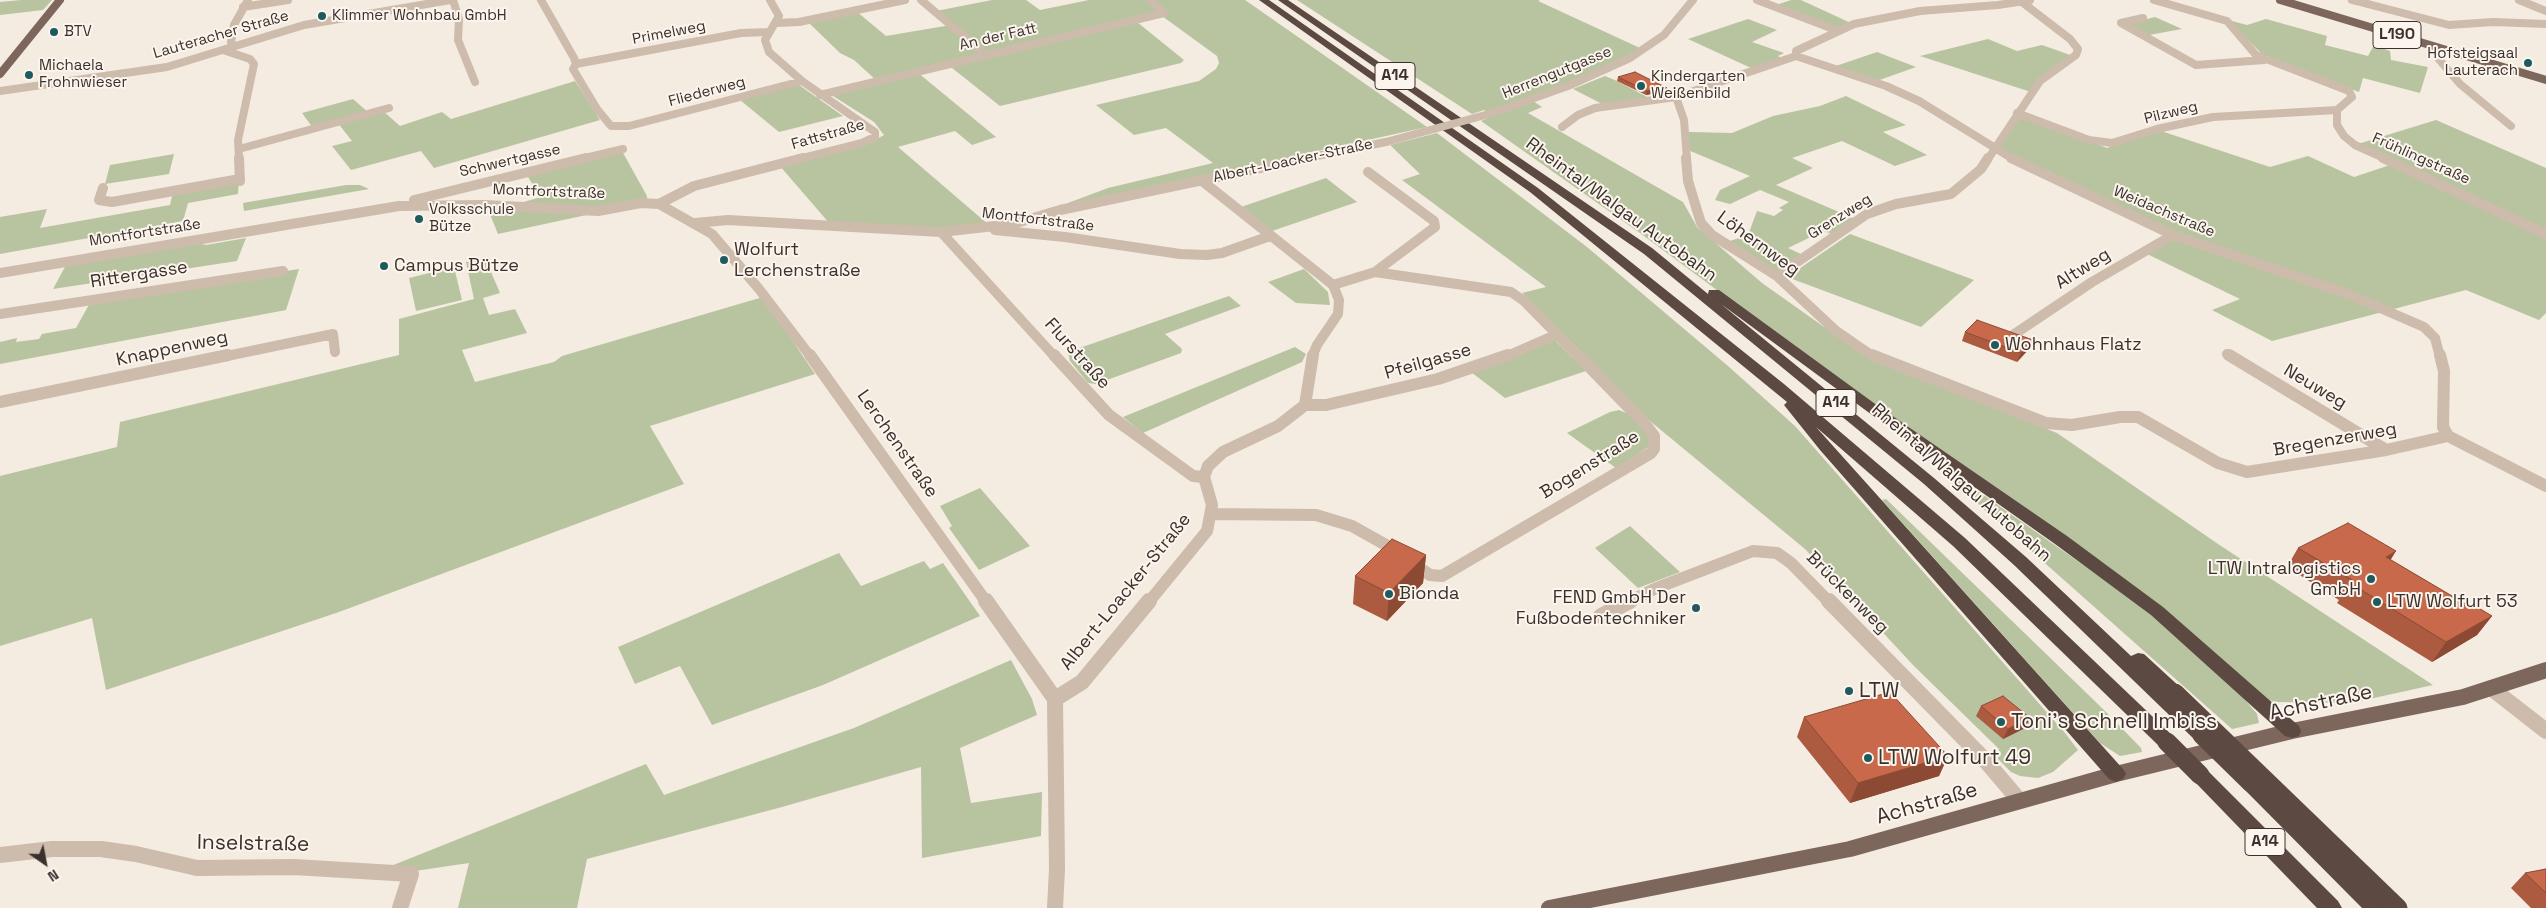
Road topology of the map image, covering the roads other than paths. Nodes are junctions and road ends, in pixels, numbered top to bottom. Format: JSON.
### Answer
{"nodes":[{"id":1,"x":60,"y":0,"type":"edge"},
{"id":2,"x":248,"y":0,"type":"edge"},
{"id":3,"x":288,"y":0,"type":"edge"},
{"id":4,"x":451,"y":0,"type":"edge"},
{"id":5,"x":541,"y":0,"type":"edge"},
{"id":6,"x":770,"y":0,"type":"edge"},
{"id":7,"x":906,"y":0,"type":"edge"},
{"id":8,"x":921,"y":0,"type":"edge"},
{"id":9,"x":1150,"y":0,"type":"edge"},
{"id":10,"x":1263,"y":0,"type":"edge"},
{"id":11,"x":1282,"y":0,"type":"edge"},
{"id":12,"x":1693,"y":0,"type":"edge"},
{"id":13,"x":1757,"y":0,"type":"edge"},
{"id":14,"x":2154,"y":0,"type":"edge"},
{"id":15,"x":2280,"y":0,"type":"edge"},
{"id":16,"x":2352,"y":0,"type":"edge"},
{"id":17,"x":2519,"y":0,"type":"edge"},
{"id":18,"x":2026,"y":1,"type":"edge"},
{"id":19,"x":243,"y":7,"type":"junction"},
{"id":20,"x":2546,"y":11,"type":"edge"},
{"id":21,"x":2143,"y":18,"type":"dead end"},
{"id":22,"x":776,"y":23,"type":"junction"},
{"id":23,"x":2546,"y":24,"type":"edge"},
{"id":24,"x":1836,"y":30,"type":"junction"},
{"id":25,"x":769,"y":32,"type":"junction"},
{"id":26,"x":234,"y":46,"type":"junction"},
{"id":27,"x":223,"y":50,"type":"junction"},
{"id":28,"x":985,"y":54,"type":"junction"},
{"id":29,"x":1796,"y":56,"type":"junction"},
{"id":30,"x":2438,"y":58,"type":"dead end"},
{"id":31,"x":2264,"y":60,"type":"junction"},
{"id":32,"x":576,"y":64,"type":"junction"},
{"id":33,"x":0,"y":74,"type":"edge"},
{"id":34,"x":2546,"y":80,"type":"edge"},
{"id":35,"x":802,"y":81,"type":"junction"},
{"id":36,"x":475,"y":82,"type":"dead end"},
{"id":37,"x":0,"y":91,"type":"edge"},
{"id":38,"x":820,"y":95,"type":"junction"},
{"id":39,"x":1676,"y":97,"type":"junction"},
{"id":40,"x":389,"y":108,"type":"dead end"},
{"id":41,"x":2337,"y":110,"type":"junction"},
{"id":42,"x":2016,"y":113,"type":"junction"},
{"id":43,"x":2511,"y":126,"type":"dead end"},
{"id":44,"x":1562,"y":127,"type":"dead end"},
{"id":45,"x":1386,"y":142,"type":"joint"},
{"id":46,"x":239,"y":148,"type":"junction"},
{"id":47,"x":623,"y":149,"type":"dead end"},
{"id":48,"x":1995,"y":149,"type":"junction"},
{"id":49,"x":1368,"y":172,"type":"dead end"},
{"id":50,"x":1201,"y":180,"type":"junction"},
{"id":51,"x":103,"y":188,"type":"dead end"},
{"id":52,"x":650,"y":192,"type":"dead end"},
{"id":53,"x":654,"y":203,"type":"junction"},
{"id":54,"x":407,"y":206,"type":"junction"},
{"id":55,"x":695,"y":223,"type":"junction"},
{"id":56,"x":988,"y":227,"type":"junction"},
{"id":57,"x":941,"y":232,"type":"junction"},
{"id":58,"x":2546,"y":234,"type":"edge"},
{"id":59,"x":2173,"y":235,"type":"junction"},
{"id":60,"x":1270,"y":236,"type":"junction"},
{"id":61,"x":1648,"y":252,"type":"junction"},
{"id":62,"x":283,"y":271,"type":"dead end"},
{"id":63,"x":1375,"y":272,"type":"junction"},
{"id":64,"x":0,"y":273,"type":"edge"},
{"id":65,"x":1777,"y":276,"type":"junction"},
{"id":66,"x":1333,"y":285,"type":"junction"},
{"id":67,"x":0,"y":314,"type":"edge"},
{"id":68,"x":1556,"y":335,"type":"junction"},
{"id":69,"x":2013,"y":335,"type":"edge"},
{"id":70,"x":335,"y":352,"type":"dead end"},
{"id":71,"x":2227,"y":354,"type":"dead end"},
{"id":72,"x":1779,"y":387,"type":"junction"},
{"id":73,"x":0,"y":402,"type":"edge"},
{"id":74,"x":1305,"y":405,"type":"junction"},
{"id":75,"x":2448,"y":436,"type":"junction"},
{"id":76,"x":2386,"y":450,"type":"junction"},
{"id":77,"x":2228,"y":467,"type":"joint"},
{"id":78,"x":1204,"y":477,"type":"junction"},
{"id":79,"x":2546,"y":486,"type":"edge"},
{"id":80,"x":1211,"y":514,"type":"junction"},
{"id":81,"x":1601,"y":616,"type":"dead end"},
{"id":82,"x":2546,"y":670,"type":"edge"},
{"id":83,"x":2492,"y":688,"type":"junction"},
{"id":84,"x":2168,"y":694,"type":"junction"},
{"id":85,"x":1055,"y":698,"type":"junction"},
{"id":86,"x":2292,"y":731,"type":"junction"},
{"id":87,"x":2546,"y":731,"type":"edge"},
{"id":88,"x":2116,"y":774,"type":"junction"},
{"id":89,"x":2019,"y":800,"type":"junction"},
{"id":90,"x":0,"y":855,"type":"edge"},
{"id":91,"x":400,"y":908,"type":"edge"},
{"id":92,"x":1056,"y":908,"type":"edge"},
{"id":93,"x":1549,"y":908,"type":"edge"},
{"id":94,"x":2331,"y":908,"type":"edge"},
{"id":95,"x":2376,"y":908,"type":"edge"},
{"id":96,"x":2398,"y":908,"type":"edge"}],
"edges":[{"from":1,"to":33,"type":"main road"},
{"from":2,"to":19,"type":"street"},
{"from":3,"to":19,"type":"street"},
{"from":4,"to":26,"type":"street","name":"Lauteracher Straße"},
{"from":4,"to":36,"type":"street"},
{"from":5,"to":32,"type":"street"},
{"from":6,"to":22,"type":"street"},
{"from":7,"to":22,"type":"street"},
{"from":8,"to":28,"type":"street"},
{"from":9,"to":28,"type":"street","name":"An der Fatt"},
{"from":10,"to":72,"type":"highway","name":"Rheintal/Walgau Autobahn","number":"A14"},
{"from":11,"to":61,"type":"highway","name":"Rheintal/Walgau Autobahn","number":"A14"},
{"from":12,"to":45,"type":"street","name":"Herrengutgasse","bridge":true},
{"from":13,"to":24,"type":"street"},
{"from":14,"to":31,"type":"street"},
{"from":15,"to":34,"type":"main road","number":"L190"},
{"from":16,"to":23,"type":"street"},
{"from":17,"to":20,"type":"street"},
{"from":18,"to":24,"type":"street"},
{"from":18,"to":42,"type":"street","name":"Grenzweg"},
{"from":19,"to":26,"type":"street"},
{"from":21,"to":31,"type":"street"},
{"from":22,"to":25,"type":"street"},
{"from":24,"to":29,"type":"street"},
{"from":25,"to":32,"type":"street","name":"Primelweg"},
{"from":25,"to":35,"type":"street","name":"Fattstraße"},
{"from":26,"to":27,"type":"street","name":"Lauteracher Straße"},
{"from":27,"to":37,"type":"street","name":"Lauteracher Straße"},
{"from":27,"to":46,"type":"street"},
{"from":28,"to":38,"type":"street","name":"An der Fatt"},
{"from":29,"to":39,"type":"street"},
{"from":29,"to":48,"type":"street","name":"Weidachstraße"},
{"from":30,"to":43,"type":"street"},
{"from":31,"to":41,"type":"street"},
{"from":32,"to":35,"type":"street","name":"Fliederweg"},
{"from":35,"to":38,"type":"street","name":"Fattstraße"},
{"from":38,"to":53,"type":"street","name":"Fattstraße"},
{"from":39,"to":44,"type":"street"},
{"from":39,"to":65,"type":"street","name":"Löhernweg"},
{"from":40,"to":46,"type":"street"},
{"from":41,"to":42,"type":"street","name":"Pilzweg"},
{"from":41,"to":58,"type":"street","name":"Frühlingstraße"},
{"from":42,"to":48,"type":"street","name":"Grenzweg"},
{"from":45,"to":50,"type":"street","name":"Albert-Loacker-Straße"},
{"from":46,"to":51,"type":"street"},
{"from":47,"to":54,"type":"street","name":"Schwertgasse"},
{"from":48,"to":59,"type":"street","name":"Weidachstraße"},
{"from":48,"to":65,"type":"street","name":"Grenzweg"},
{"from":49,"to":63,"type":"street","name":"Albert-Loacker-Straße"},
{"from":50,"to":56,"type":"street","name":"Albert-Loacker-Straße"},
{"from":50,"to":60,"type":"street","name":"Albert-Loacker-Straße"},
{"from":52,"to":53,"type":"street"},
{"from":53,"to":54,"type":"street","name":"Montfortstraße"},
{"from":53,"to":55,"type":"street"},
{"from":54,"to":64,"type":"street","name":"Montfortstraße"},
{"from":55,"to":57,"type":"street","name":"Montfortstraße"},
{"from":55,"to":85,"type":"street","name":"Lerchenstraße"},
{"from":56,"to":57,"type":"street","name":"Montfortstraße"},
{"from":56,"to":60,"type":"street","name":"Montfortstraße"},
{"from":57,"to":78,"type":"street","name":"Flurstraße"},
{"from":59,"to":69,"type":"street","name":"Altweg"},
{"from":59,"to":75,"type":"street","name":"Weidachstraße"},
{"from":60,"to":66,"type":"street","name":"Albert-Loacker-Straße"},
{"from":61,"to":84,"type":"highway","name":"Rheintal/Walgau Autobahn","number":"A14"},
{"from":61,"to":86,"type":"highway"},
{"from":62,"to":67,"type":"street","name":"Rittergasse"},
{"from":63,"to":66,"type":"street","name":"Bogenstraße"},
{"from":63,"to":68,"type":"street","name":"Bogenstraße"},
{"from":65,"to":77,"type":"street","name":"Löhernweg"},
{"from":66,"to":74,"type":"street"},
{"from":68,"to":74,"type":"street","name":"Pfeilgasse"},
{"from":68,"to":80,"type":"street","name":"Bogenstraße"},
{"from":70,"to":73,"type":"street","name":"Knappenweg"},
{"from":71,"to":76,"type":"street","name":"Neuweg"},
{"from":72,"to":88,"type":"highway"},
{"from":72,"to":94,"type":"highway","name":"Rheintal/Walgau Autobahn","number":"A14","bridge":true},
{"from":74,"to":78,"type":"street"},
{"from":75,"to":76,"type":"street","name":"Bregenzerweg"},
{"from":75,"to":79,"type":"street"},
{"from":76,"to":77,"type":"street","name":"Bregenzerweg"},
{"from":78,"to":80,"type":"street","name":"Albert-Loacker-Straße"},
{"from":80,"to":85,"type":"street","name":"Albert-Loacker-Straße"},
{"from":81,"to":89,"type":"street","name":"Brückenweg"},
{"from":82,"to":83,"type":"main road","name":"Achstraße"},
{"from":83,"to":86,"type":"main road","name":"Achstraße"},
{"from":83,"to":87,"type":"street"},
{"from":84,"to":95,"type":"highway","name":"Rheintal/Walgau Autobahn","number":"A14","bridge":true},
{"from":84,"to":96,"type":"highway","bridge":true},
{"from":85,"to":92,"type":"street"},
{"from":86,"to":88,"type":"main road","name":"Achstraße"},
{"from":88,"to":89,"type":"main road","name":"Achstraße"},
{"from":89,"to":93,"type":"main road","name":"Achstraße"},
{"from":90,"to":91,"type":"street","name":"Inselstraße"}]}
